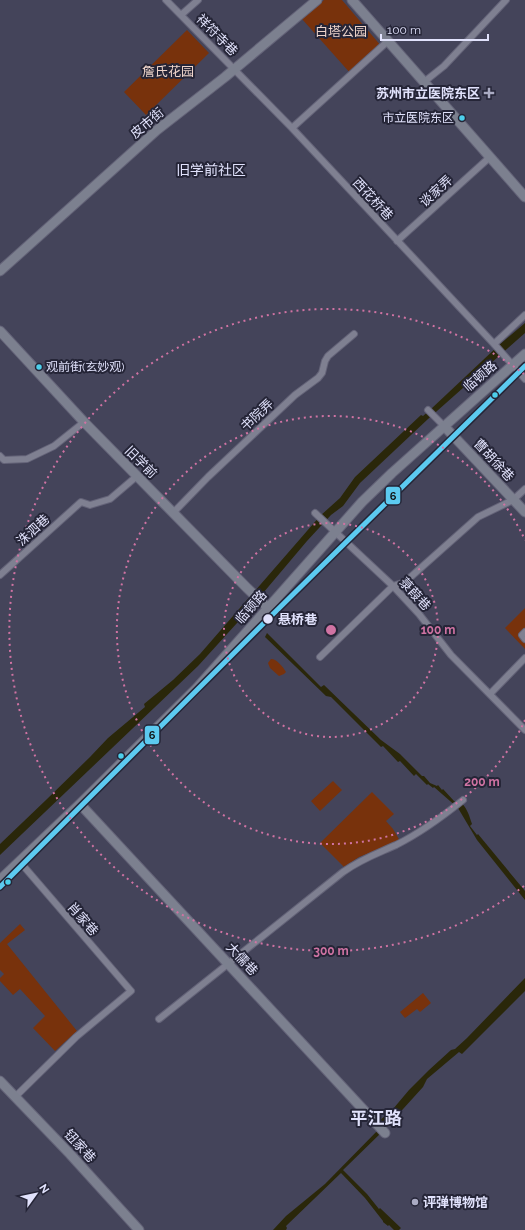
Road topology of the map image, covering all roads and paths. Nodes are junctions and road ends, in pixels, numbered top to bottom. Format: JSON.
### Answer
{"nodes":[{"id":1,"x":166,"y":0,"type":"edge"},
{"id":2,"x":198,"y":0,"type":"edge"},
{"id":3,"x":317,"y":0,"type":"edge"},
{"id":4,"x":352,"y":0,"type":"edge"},
{"id":5,"x":506,"y":0,"type":"edge"},
{"id":6,"x":181,"y":15,"type":"junction"},
{"id":7,"x":388,"y":41,"type":"junction"},
{"id":8,"x":235,"y":69,"type":"junction"},
{"id":9,"x":424,"y":82,"type":"junction"},
{"id":10,"x":292,"y":128,"type":"junction"},
{"id":11,"x":490,"y":157,"type":"junction"},
{"id":12,"x":525,"y":197,"type":"edge"},
{"id":13,"x":397,"y":241,"type":"junction"},
{"id":14,"x":0,"y":271,"type":"edge"},
{"id":15,"x":525,"y":315,"type":"edge"},
{"id":16,"x":0,"y":331,"type":"edge"},
{"id":17,"x":354,"y":334,"type":"dead end"},
{"id":18,"x":495,"y":345,"type":"junction"},
{"id":19,"x":525,"y":354,"type":"edge"},
{"id":20,"x":513,"y":365,"type":"junction"},
{"id":21,"x":525,"y":379,"type":"edge"},
{"id":22,"x":428,"y":410,"type":"dead end"},
{"id":23,"x":84,"y":422,"type":"junction"},
{"id":24,"x":444,"y":426,"type":"junction"},
{"id":25,"x":2,"y":458,"type":"edge"},
{"id":26,"x":137,"y":476,"type":"junction"},
{"id":27,"x":525,"y":489,"type":"edge"},
{"id":28,"x":513,"y":500,"type":"junction"},
{"id":29,"x":525,"y":512,"type":"edge"},
{"id":30,"x":173,"y":513,"type":"junction"},
{"id":31,"x":316,"y":514,"type":"dead end"},
{"id":32,"x":335,"y":532,"type":"junction"},
{"id":33,"x":0,"y":575,"type":"edge"},
{"id":34,"x":393,"y":586,"type":"junction"},
{"id":35,"x":268,"y":608,"type":"junction"},
{"id":36,"x":525,"y":632,"type":"edge"},
{"id":37,"x":525,"y":639,"type":"edge"},
{"id":38,"x":320,"y":657,"type":"dead end"},
{"id":39,"x":525,"y":658,"type":"edge"},
{"id":40,"x":490,"y":694,"type":"junction"},
{"id":41,"x":525,"y":730,"type":"edge"},
{"id":42,"x":462,"y":801,"type":"dead end"},
{"id":43,"x":80,"y":804,"type":"junction"},
{"id":44,"x":20,"y":862,"type":"junction"},
{"id":45,"x":0,"y":880,"type":"edge"},
{"id":46,"x":229,"y":964,"type":"junction"},
{"id":47,"x":159,"y":1019,"type":"dead end"},
{"id":48,"x":0,"y":1081,"type":"edge"},
{"id":49,"x":16,"y":1097,"type":"junction"},
{"id":50,"x":382,"y":1131,"type":"dead end"},
{"id":51,"x":139,"y":1230,"type":"edge"}],
"edges":[{"from":1,"to":6,"type":"street","name":"祥符寺巷"},
{"from":2,"to":6,"type":"street"},
{"from":3,"to":8,"type":"street","name":"皮市街"},
{"from":4,"to":7,"type":"street"},
{"from":5,"to":9,"type":"street"},
{"from":6,"to":8,"type":"street","name":"祥符寺巷"},
{"from":7,"to":9,"type":"street"},
{"from":7,"to":10,"type":"street"},
{"from":8,"to":10,"type":"street","name":"西花桥巷"},
{"from":8,"to":14,"type":"street","name":"皮市街"},
{"from":9,"to":11,"type":"street"},
{"from":10,"to":13,"type":"street","name":"西花桥巷"},
{"from":11,"to":12,"type":"street"},
{"from":11,"to":13,"type":"street","name":"谈家弄"},
{"from":13,"to":18,"type":"street","name":"西花桥巷"},
{"from":15,"to":18,"type":"street"},
{"from":16,"to":23,"type":"street","name":"旧学前"},
{"from":17,"to":30,"type":"street","name":"书院弄"},
{"from":18,"to":20,"type":"street","name":"西花桥巷"},
{"from":19,"to":20,"type":"street","name":"临顿路"},
{"from":20,"to":21,"type":"street","name":"西花桥巷"},
{"from":20,"to":24,"type":"street","name":"临顿路"},
{"from":22,"to":24,"type":"street"},
{"from":23,"to":25,"type":"street"},
{"from":23,"to":26,"type":"street","name":"旧学前"},
{"from":24,"to":28,"type":"street","name":"曹胡徐巷"},
{"from":24,"to":32,"type":"street","name":"临顿路"},
{"from":26,"to":30,"type":"street","name":"旧学前"},
{"from":26,"to":33,"type":"street","name":"洙泗巷"},
{"from":27,"to":28,"type":"street"},
{"from":28,"to":29,"type":"street","name":"曹胡徐巷"},
{"from":28,"to":34,"type":"street"},
{"from":30,"to":35,"type":"street","name":"旧学前"},
{"from":31,"to":32,"type":"street","name":"菉葭巷"},
{"from":32,"to":34,"type":"street","name":"菉葭巷"},
{"from":32,"to":35,"type":"street","name":"临顿路"},
{"from":34,"to":38,"type":"street"},
{"from":34,"to":40,"type":"street","name":"菉葭巷"},
{"from":35,"to":43,"type":"street","name":"临顿路"},
{"from":36,"to":37,"type":"street"},
{"from":39,"to":40,"type":"street"},
{"from":40,"to":41,"type":"street","name":"菉葭巷"},
{"from":42,"to":46,"type":"street"},
{"from":43,"to":44,"type":"street","name":"临顿路"},
{"from":43,"to":46,"type":"street","name":"大儒巷"},
{"from":44,"to":45,"type":"street","name":"临顿路"},
{"from":44,"to":49,"type":"street","name":"肖家巷"},
{"from":46,"to":47,"type":"street"},
{"from":46,"to":50,"type":"street","name":"大儒巷"},
{"from":48,"to":49,"type":"street","name":"钮家巷"},
{"from":49,"to":51,"type":"street","name":"钮家巷"}]}
